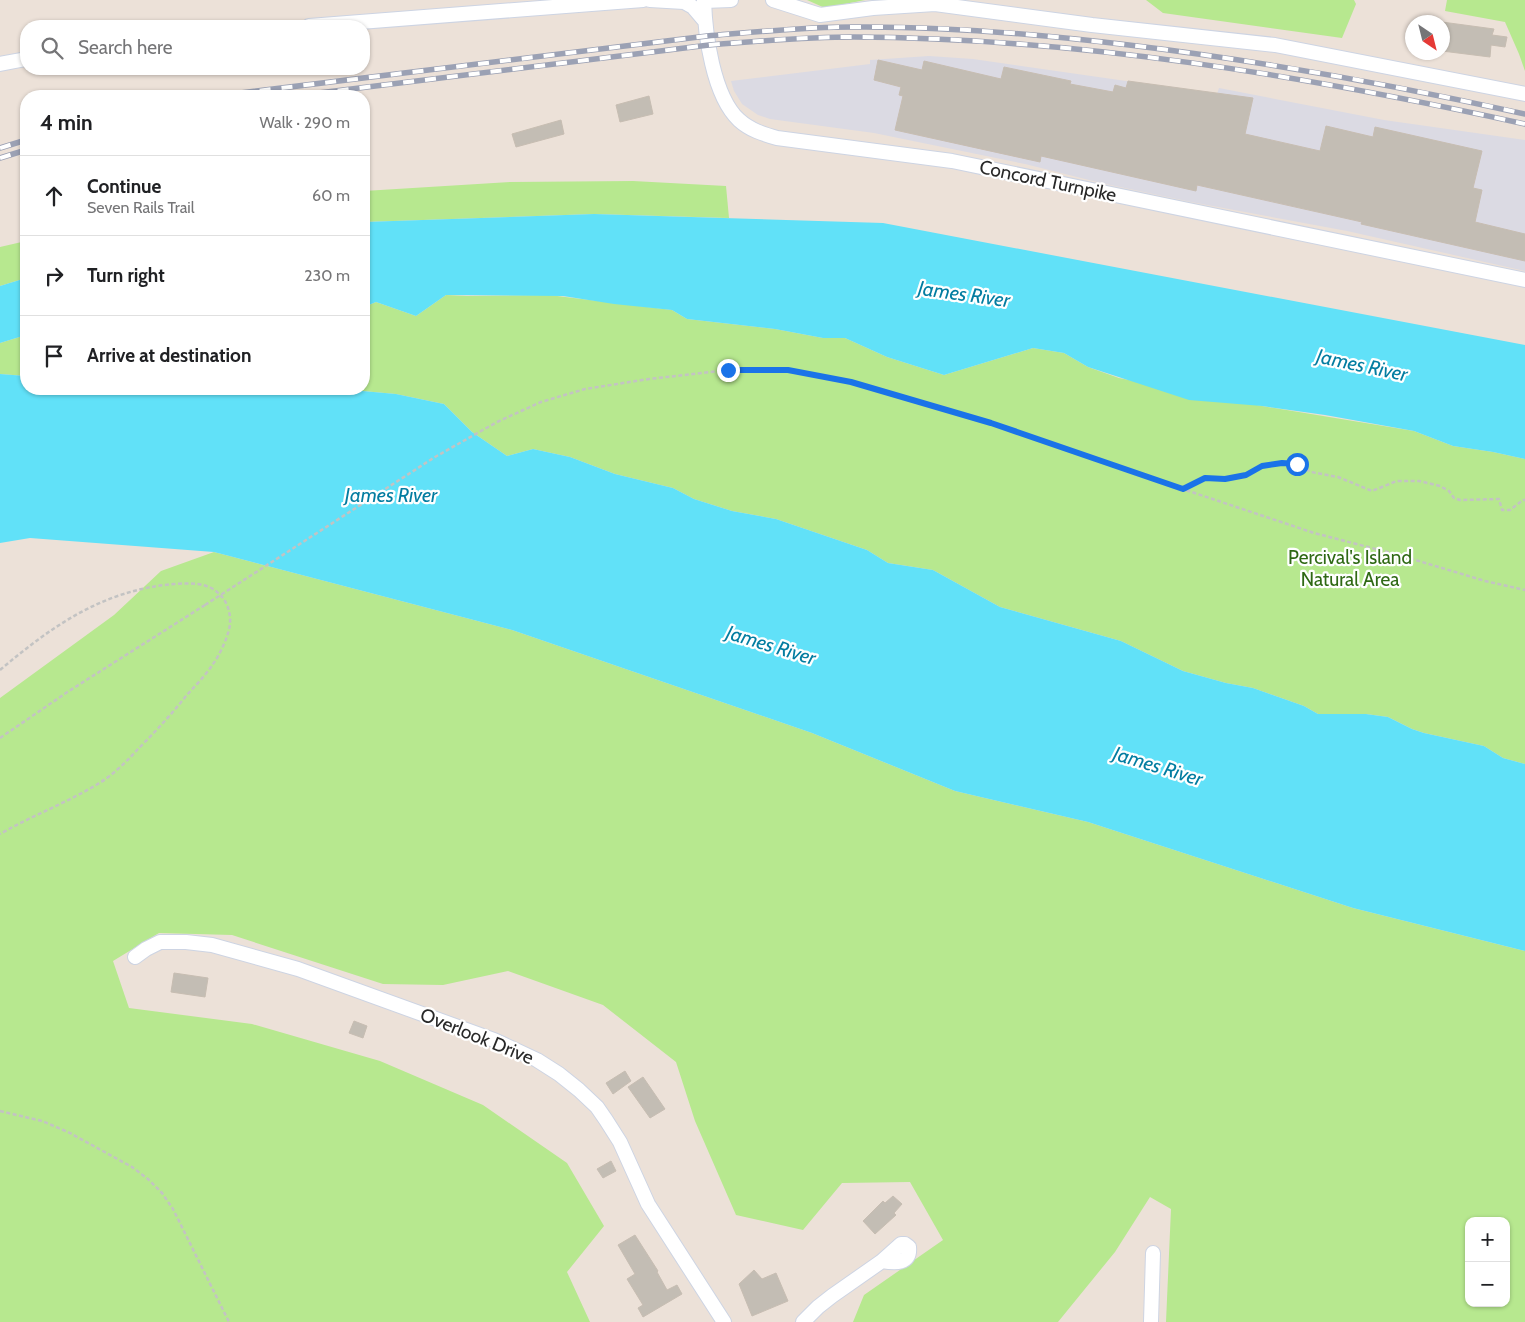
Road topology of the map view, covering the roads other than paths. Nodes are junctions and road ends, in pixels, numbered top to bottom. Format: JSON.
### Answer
{"nodes":[{"id":1,"x":643,"y":0,"type":"edge"},
{"id":2,"x":650,"y":0,"type":"edge"},
{"id":3,"x":732,"y":0,"type":"edge"},
{"id":4,"x":773,"y":0,"type":"edge"},
{"id":5,"x":704,"y":1,"type":"edge"},
{"id":6,"x":704,"y":20,"type":"junction"},
{"id":7,"x":370,"y":21,"type":"edge"},
{"id":8,"x":20,"y":61,"type":"edge"},
{"id":9,"x":0,"y":64,"type":"edge"},
{"id":10,"x":1525,"y":94,"type":"edge"},
{"id":11,"x":1525,"y":280,"type":"edge"},
{"id":12,"x":135,"y":957,"type":"dead end"},
{"id":13,"x":1153,"y":1253,"type":"dead end"},
{"id":14,"x":882,"y":1261,"type":"dead end"},
{"id":15,"x":724,"y":1322,"type":"edge"},
{"id":16,"x":803,"y":1322,"type":"edge"},
{"id":17,"x":1151,"y":1322,"type":"edge"}],
"edges":[{"from":1,"to":7,"type":"street"},
{"from":2,"to":6,"type":"street"},
{"from":3,"to":5,"type":"street"},
{"from":4,"to":10,"type":"street"},
{"from":5,"to":6,"type":"street","name":"Concord Turnpike"},
{"from":6,"to":11,"type":"street","name":"Concord Turnpike"},
{"from":8,"to":9,"type":"street"},
{"from":12,"to":15,"type":"street","name":"Overlook Drive"},
{"from":13,"to":17,"type":"street"},
{"from":14,"to":16,"type":"street"}]}
